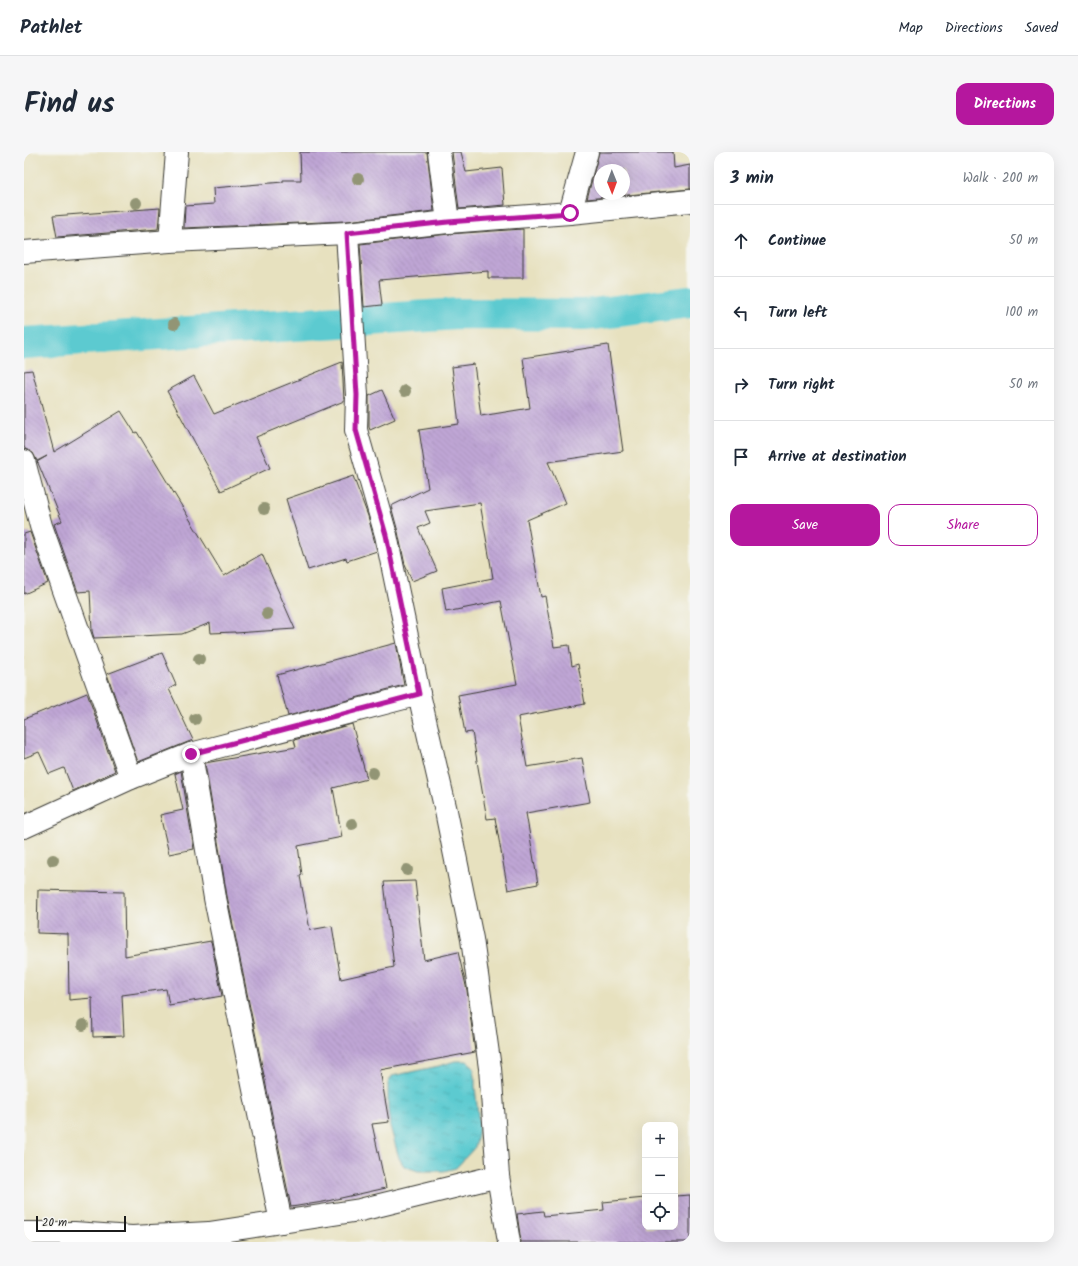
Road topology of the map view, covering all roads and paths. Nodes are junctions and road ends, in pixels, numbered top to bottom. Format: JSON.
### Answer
{"nodes":[{"id":1,"x":177,"y":152,"type":"edge"},
{"id":2,"x":438,"y":152,"type":"edge"},
{"id":3,"x":587,"y":152,"type":"edge"},
{"id":4,"x":690,"y":202,"type":"edge"},
{"id":5,"x":570,"y":213,"type":"junction"},
{"id":6,"x":448,"y":222,"type":"junction"},
{"id":7,"x":347,"y":233,"type":"junction"},
{"id":8,"x":170,"y":242,"type":"junction"},
{"id":9,"x":24,"y":252,"type":"edge"},
{"id":10,"x":24,"y":461,"type":"edge"},
{"id":11,"x":419,"y":694,"type":"junction"},
{"id":12,"x":191,"y":754,"type":"junction"},
{"id":13,"x":132,"y":778,"type":"junction"},
{"id":14,"x":24,"y":827,"type":"edge"},
{"id":15,"x":498,"y":1176,"type":"junction"},
{"id":16,"x":281,"y":1222,"type":"junction"},
{"id":17,"x":24,"y":1232,"type":"edge"},
{"id":18,"x":509,"y":1242,"type":"edge"}],
"edges":[{"from":1,"to":8,"type":"street"},
{"from":2,"to":6,"type":"street"},
{"from":3,"to":5,"type":"street"},
{"from":4,"to":5,"type":"street"},
{"from":5,"to":6,"type":"street"},
{"from":6,"to":7,"type":"street"},
{"from":7,"to":8,"type":"street"},
{"from":7,"to":11,"type":"street"},
{"from":8,"to":9,"type":"street"},
{"from":10,"to":13,"type":"street"},
{"from":11,"to":12,"type":"street"},
{"from":11,"to":15,"type":"street"},
{"from":12,"to":13,"type":"street"},
{"from":12,"to":16,"type":"street"},
{"from":13,"to":14,"type":"street"},
{"from":15,"to":16,"type":"street"},
{"from":15,"to":18,"type":"street"},
{"from":16,"to":17,"type":"street"}]}
